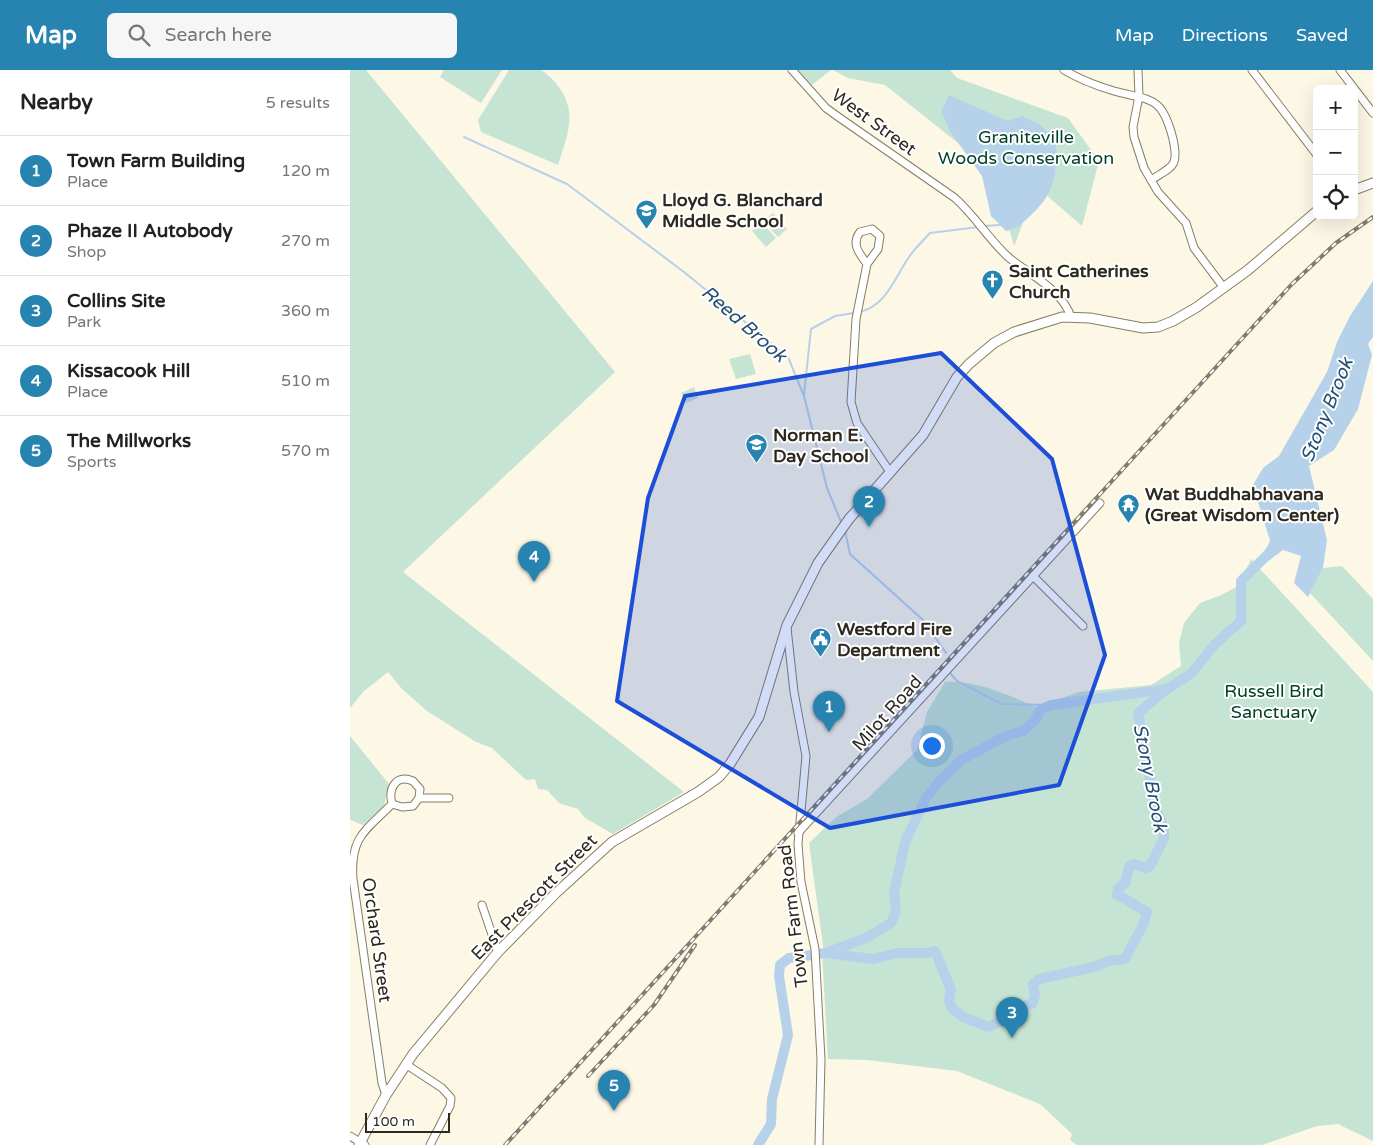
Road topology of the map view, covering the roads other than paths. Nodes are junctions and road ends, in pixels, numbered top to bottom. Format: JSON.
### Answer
{"nodes":[{"id":1,"x":792,"y":70,"type":"edge"},
{"id":2,"x":1064,"y":70,"type":"edge"},
{"id":3,"x":1138,"y":70,"type":"edge"},
{"id":4,"x":1252,"y":70,"type":"edge"},
{"id":5,"x":1340,"y":70,"type":"edge"},
{"id":6,"x":1139,"y":96,"type":"junction"},
{"id":7,"x":1373,"y":113,"type":"edge"},
{"id":8,"x":1313,"y":151,"type":"edge"},
{"id":9,"x":1151,"y":180,"type":"junction"},
{"id":10,"x":1373,"y":183,"type":"edge"},
{"id":11,"x":1358,"y":189,"type":"edge"},
{"id":12,"x":1313,"y":214,"type":"edge"},
{"id":13,"x":867,"y":264,"type":"junction"},
{"id":14,"x":1224,"y":288,"type":"junction"},
{"id":15,"x":1071,"y":317,"type":"junction"},
{"id":16,"x":890,"y":472,"type":"junction"},
{"id":17,"x":1100,"y":503,"type":"dead end"},
{"id":18,"x":1033,"y":576,"type":"junction"},
{"id":19,"x":787,"y":625,"type":"junction"},
{"id":20,"x":1083,"y":626,"type":"dead end"},
{"id":21,"x":419,"y":798,"type":"junction"},
{"id":22,"x":449,"y":798,"type":"dead end"},
{"id":23,"x":392,"y":804,"type":"junction"},
{"id":24,"x":798,"y":833,"type":"junction"},
{"id":25,"x":482,"y":905,"type":"dead end"},
{"id":26,"x":498,"y":952,"type":"junction"},
{"id":27,"x":406,"y":1065,"type":"junction"},
{"id":28,"x":386,"y":1095,"type":"junction"},
{"id":29,"x":350,"y":1136,"type":"edge"},
{"id":30,"x":362,"y":1144,"type":"edge"},
{"id":31,"x":430,"y":1145,"type":"edge"},
{"id":32,"x":819,"y":1145,"type":"edge"}],
"edges":[{"from":1,"to":15,"type":"street","name":"West Street"},
{"from":2,"to":6,"type":"street"},
{"from":3,"to":6,"type":"street"},
{"from":4,"to":8,"type":"street"},
{"from":5,"to":7,"type":"street"},
{"from":6,"to":9,"type":"street"},
{"from":6,"to":9,"type":"street"},
{"from":9,"to":14,"type":"street"},
{"from":10,"to":11,"type":"main road"},
{"from":12,"to":14,"type":"main road","name":"East Prescott Street"},
{"from":13,"to":13,"type":"street"},
{"from":13,"to":16,"type":"street"},
{"from":14,"to":15,"type":"main road","name":"East Prescott Street"},
{"from":15,"to":16,"type":"main road","name":"East Prescott Street"},
{"from":16,"to":19,"type":"main road","name":"East Prescott Street"},
{"from":17,"to":18,"type":"street","name":"Milot Road"},
{"from":18,"to":20,"type":"street"},
{"from":18,"to":24,"type":"street","name":"Milot Road"},
{"from":19,"to":24,"type":"street","name":"Town Farm Road"},
{"from":19,"to":26,"type":"main road","name":"East Prescott Street"},
{"from":21,"to":22,"type":"street"},
{"from":21,"to":23,"type":"street"},
{"from":21,"to":23,"type":"street"},
{"from":23,"to":28,"type":"street","name":"Orchard Street"},
{"from":24,"to":32,"type":"street","name":"Town Farm Road"},
{"from":25,"to":26,"type":"street"},
{"from":26,"to":27,"type":"main road","name":"East Prescott Street"},
{"from":27,"to":28,"type":"main road","name":"East Prescott Street"},
{"from":27,"to":31,"type":"street"},
{"from":28,"to":30,"type":"main road","name":"East Prescott Street"},
{"from":29,"to":30,"type":"street"}]}
